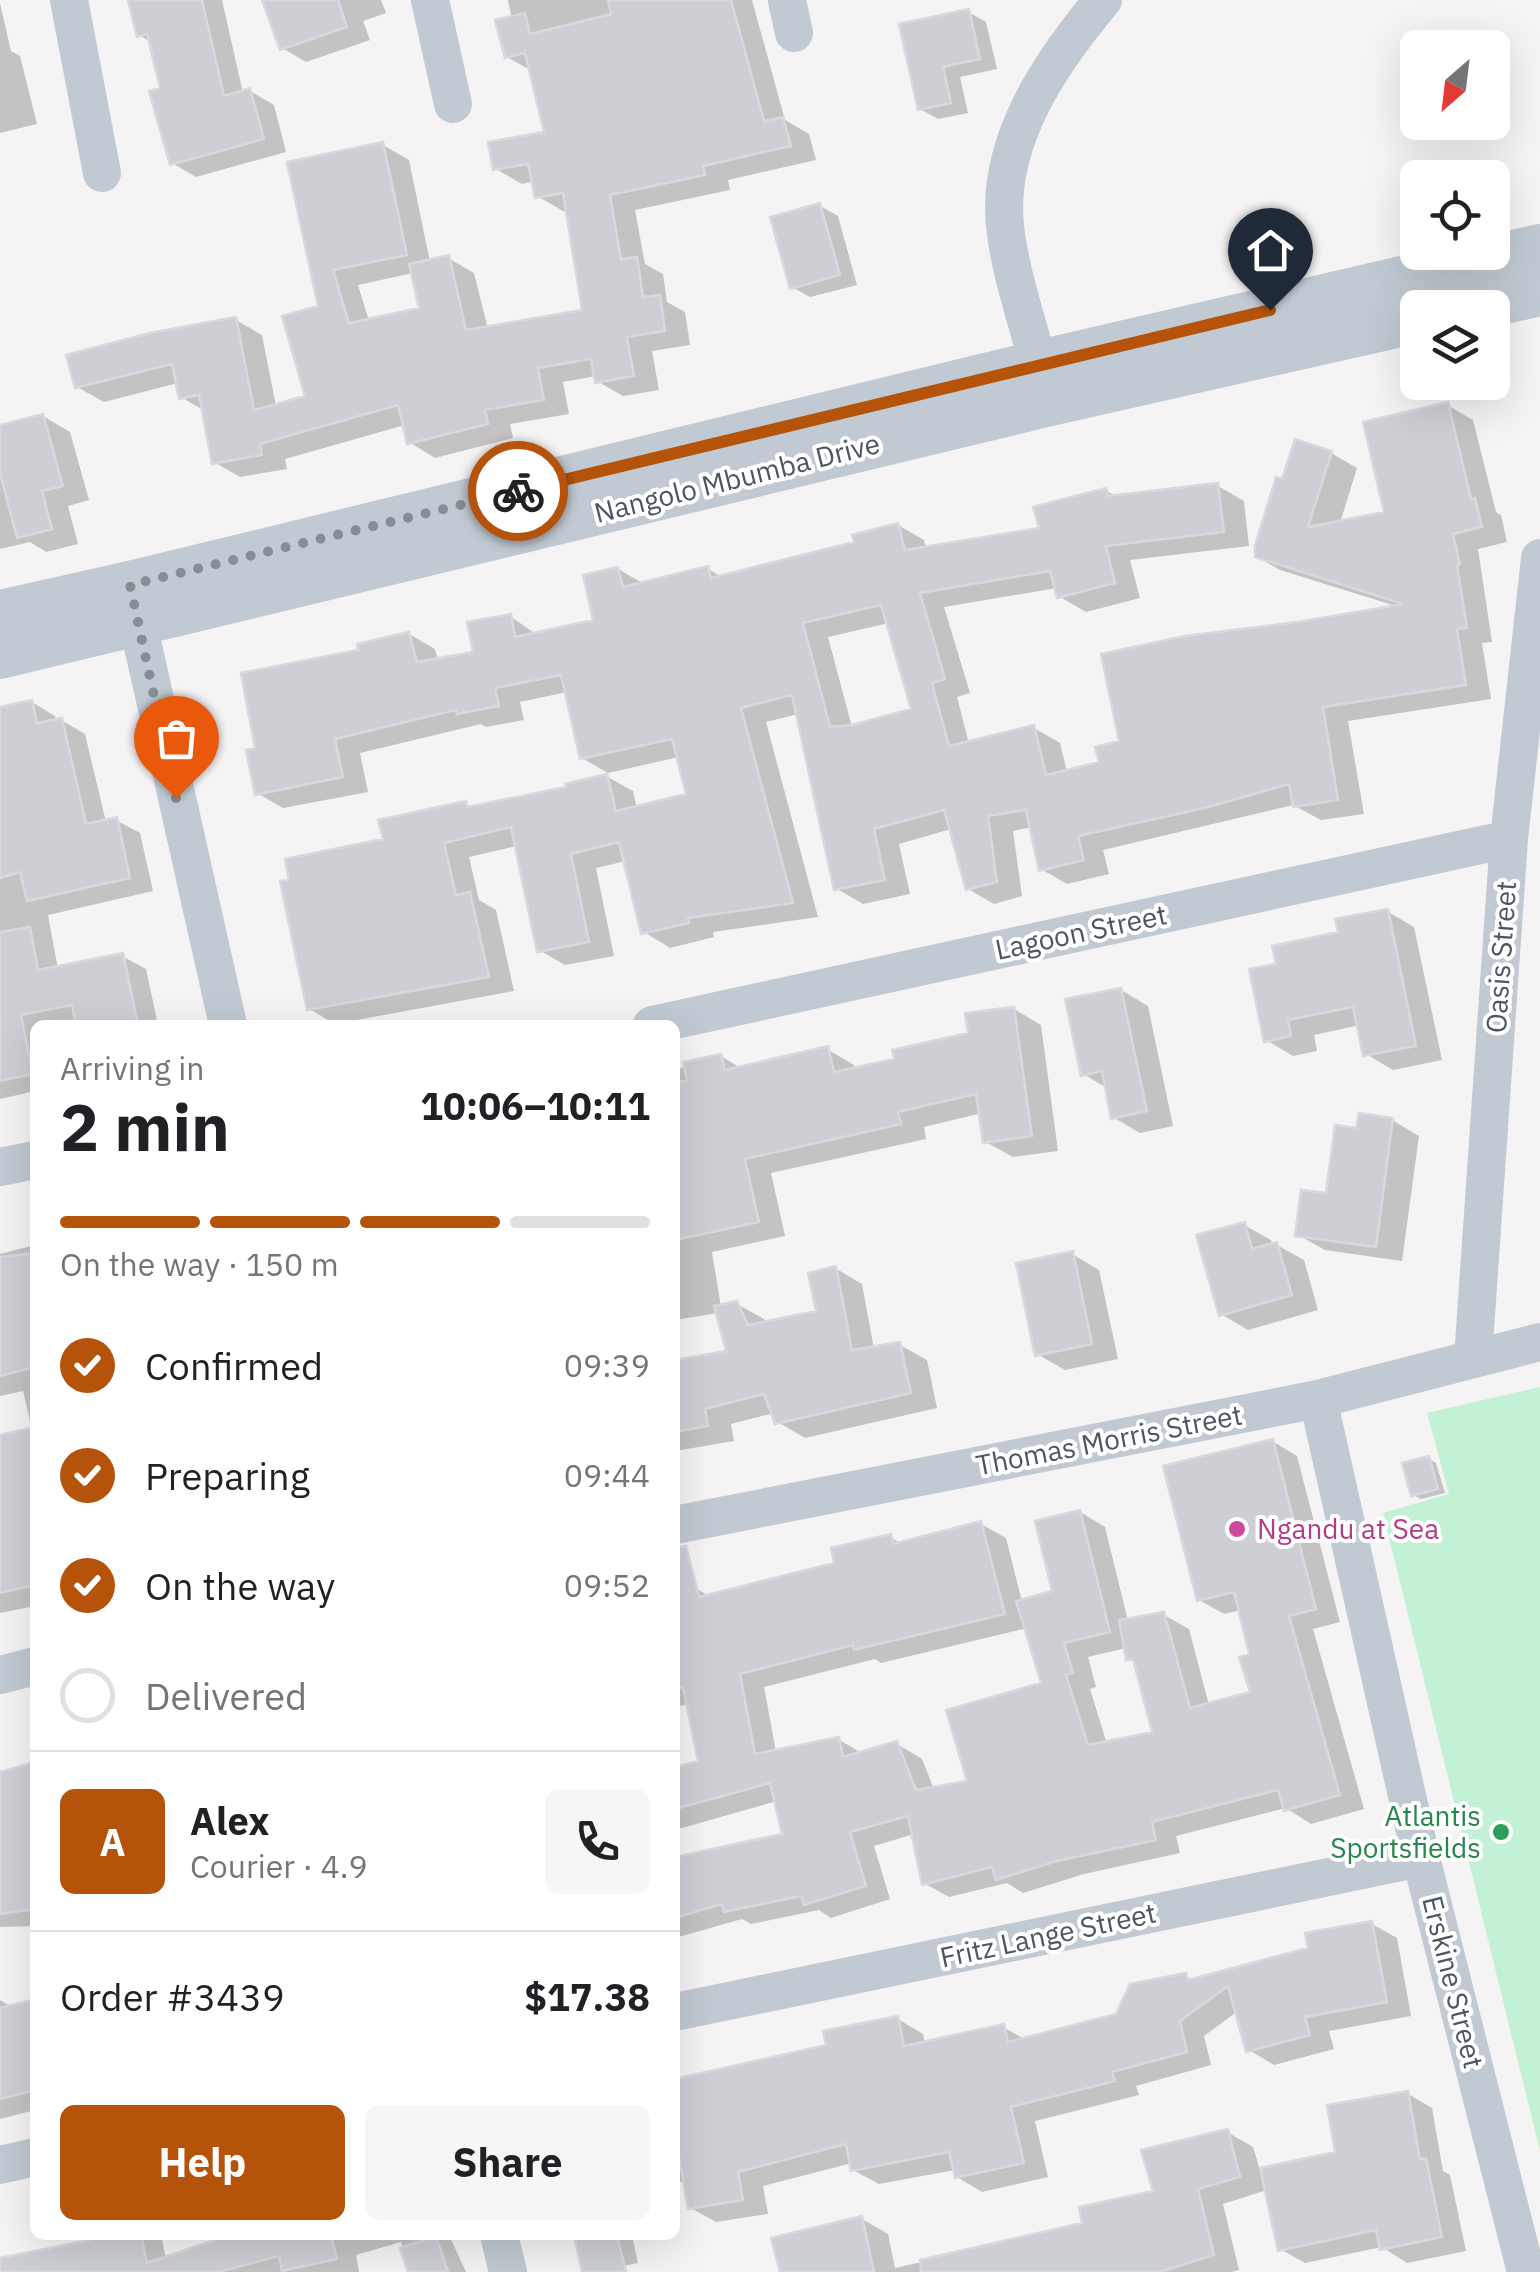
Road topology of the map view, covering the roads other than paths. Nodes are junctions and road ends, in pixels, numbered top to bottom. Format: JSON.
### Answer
{"nodes":[{"id":1,"x":69,"y":0,"type":"edge"},
{"id":2,"x":430,"y":0,"type":"edge"},
{"id":3,"x":1103,"y":0,"type":"edge"},
{"id":4,"x":453,"y":104,"type":"dead end"},
{"id":5,"x":102,"y":174,"type":"dead end"},
{"id":6,"x":1540,"y":248,"type":"edge"},
{"id":7,"x":1540,"y":292,"type":"edge"},
{"id":8,"x":1510,"y":299,"type":"edge"},
{"id":9,"x":1400,"y":323,"type":"edge"},
{"id":10,"x":1042,"y":384,"type":"junction"},
{"id":11,"x":1540,"y":558,"type":"edge"},
{"id":12,"x":133,"y":604,"type":"junction"},
{"id":13,"x":0,"y":614,"type":"edge"},
{"id":14,"x":0,"y":655,"type":"edge"},
{"id":15,"x":1509,"y":839,"type":"junction"},
{"id":16,"x":227,"y":1020,"type":"edge"},
{"id":17,"x":675,"y":1020,"type":"edge"},
{"id":18,"x":30,"y":1161,"type":"edge"},
{"id":19,"x":0,"y":1167,"type":"edge"},
{"id":20,"x":1540,"y":1342,"type":"edge"},
{"id":21,"x":1472,"y":1358,"type":"junction"},
{"id":22,"x":1318,"y":1399,"type":"junction"},
{"id":23,"x":680,"y":1524,"type":"edge"},
{"id":24,"x":30,"y":1667,"type":"edge"},
{"id":25,"x":0,"y":1675,"type":"edge"},
{"id":26,"x":1421,"y":1858,"type":"junction"},
{"id":27,"x":680,"y":2011,"type":"edge"},
{"id":28,"x":30,"y":2158,"type":"edge"},
{"id":29,"x":0,"y":2165,"type":"edge"},
{"id":30,"x":500,"y":2240,"type":"edge"},
{"id":31,"x":508,"y":2272,"type":"edge"},
{"id":32,"x":1526,"y":2272,"type":"edge"}],
"edges":[{"from":1,"to":5,"type":"street"},
{"from":2,"to":4,"type":"street"},
{"from":3,"to":10,"type":"street"},
{"from":6,"to":10,"type":"street","name":"Nangolo Mbumba Drive"},
{"from":7,"to":8,"type":"street"},
{"from":9,"to":10,"type":"street","name":"Nangolo Mbumba Drive"},
{"from":10,"to":12,"type":"street","name":"Nangolo Mbumba Drive"},
{"from":11,"to":15,"type":"street","name":"Oasis Street"},
{"from":12,"to":13,"type":"street","name":"Nangolo Mbumba Drive"},
{"from":12,"to":14,"type":"street","name":"Nangolo Mbumba Drive"},
{"from":12,"to":16,"type":"street"},
{"from":15,"to":17,"type":"street","name":"Lagoon Street"},
{"from":15,"to":21,"type":"street","name":"Oasis Street"},
{"from":18,"to":19,"type":"street"},
{"from":20,"to":21,"type":"street","name":"Thomas Morris Street"},
{"from":21,"to":22,"type":"street","name":"Thomas Morris Street"},
{"from":22,"to":23,"type":"street","name":"Thomas Morris Street"},
{"from":22,"to":26,"type":"street","name":"Erskine Street"},
{"from":24,"to":25,"type":"street"},
{"from":26,"to":27,"type":"street","name":"Fritz Lange Street"},
{"from":26,"to":32,"type":"street","name":"Erskine Street"},
{"from":28,"to":29,"type":"street"},
{"from":30,"to":31,"type":"street"}]}
